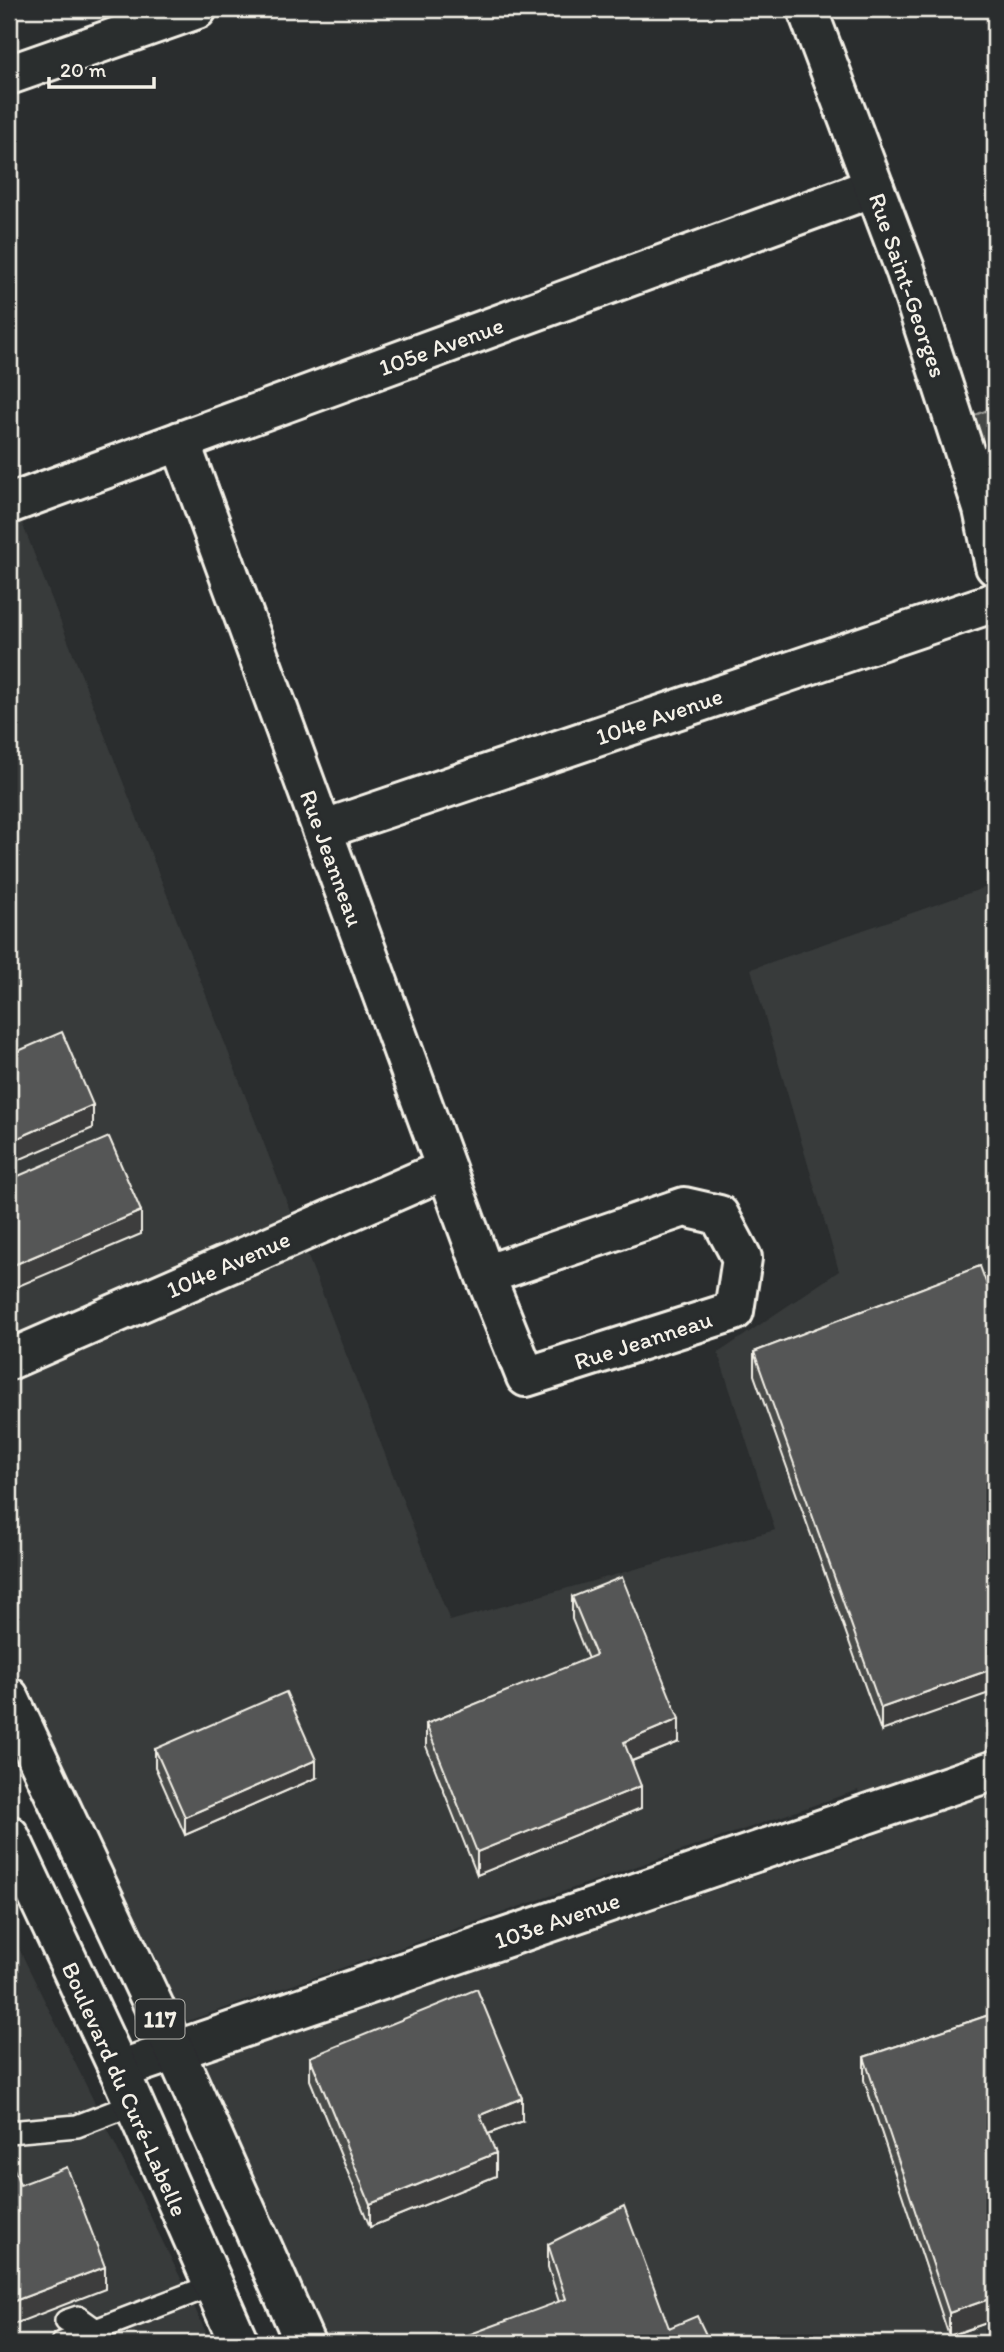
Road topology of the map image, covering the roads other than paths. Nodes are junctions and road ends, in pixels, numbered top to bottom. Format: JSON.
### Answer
{"nodes":[{"id":1,"x":197,"y":9,"type":"edge"},
{"id":2,"x":807,"y":9,"type":"edge"},
{"id":3,"x":9,"y":75,"type":"edge"},
{"id":4,"x":874,"y":187,"type":"junction"},
{"id":5,"x":180,"y":441,"type":"junction"},
{"id":6,"x":982,"y":460,"type":"edge"},
{"id":7,"x":9,"y":504,"type":"edge"},
{"id":8,"x":995,"y":566,"type":"edge"},
{"id":9,"x":995,"y":601,"type":"edge"},
{"id":10,"x":322,"y":830,"type":"junction"},
{"id":11,"x":446,"y":1169,"type":"junction"},
{"id":12,"x":485,"y":1275,"type":"junction"},
{"id":13,"x":9,"y":1360,"type":"edge"},
{"id":14,"x":9,"y":1698,"type":"edge"},
{"id":15,"x":995,"y":1770,"type":"edge"},
{"id":16,"x":9,"y":1835,"type":"edge"},
{"id":17,"x":174,"y":2051,"type":"junction"},
{"id":18,"x":126,"y":2087,"type":"junction"},
{"id":19,"x":9,"y":2132,"type":"edge"},
{"id":20,"x":213,"y":2284,"type":"junction"},
{"id":21,"x":66,"y":2321,"type":"dead end"},
{"id":22,"x":96,"y":2330,"type":"junction"},
{"id":23,"x":62,"y":2343,"type":"edge"},
{"id":24,"x":239,"y":2343,"type":"edge"},
{"id":25,"x":305,"y":2343,"type":"edge"}],
"edges":[{"from":1,"to":3,"type":"street"},
{"from":2,"to":4,"type":"street","name":"Rue Saint-Georges"},
{"from":4,"to":5,"type":"street","name":"105e Avenue"},
{"from":4,"to":6,"type":"street","name":"Rue Saint-Georges"},
{"from":5,"to":7,"type":"street","name":"105e Avenue"},
{"from":5,"to":10,"type":"street","name":"Rue Jeanneau"},
{"from":6,"to":8,"type":"street","name":"Rue Saint-Georges"},
{"from":9,"to":10,"type":"street","name":"104e Avenue"},
{"from":10,"to":11,"type":"street","name":"Rue Jeanneau"},
{"from":11,"to":12,"type":"street","name":"Rue Jeanneau"},
{"from":11,"to":13,"type":"street","name":"104e Avenue"},
{"from":12,"to":12,"type":"street","name":"Rue Jeanneau"},
{"from":14,"to":17,"type":"street","number":"117"},
{"from":15,"to":17,"type":"street","name":"103e Avenue"},
{"from":16,"to":18,"type":"street","name":"Boulevard du Curé-Labelle","number":"117"},
{"from":17,"to":18,"type":"street","name":"103e Avenue"},
{"from":17,"to":25,"type":"street","number":"117"},
{"from":18,"to":19,"type":"lane"},
{"from":18,"to":20,"type":"street","name":"Boulevard du Curé-Labelle","number":"117"},
{"from":20,"to":22,"type":"lane"},
{"from":20,"to":24,"type":"street","name":"Boulevard du Curé-Labelle","number":"117"},
{"from":21,"to":22,"type":"lane"},
{"from":22,"to":23,"type":"lane"}]}
